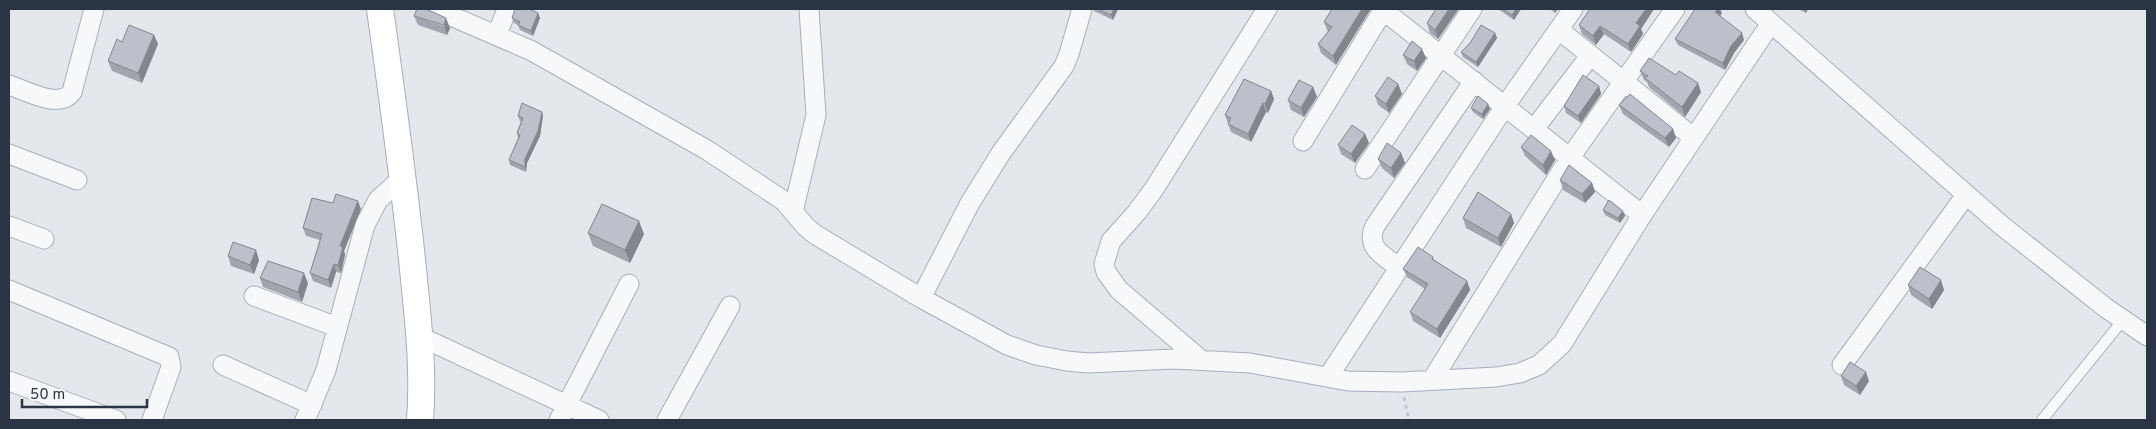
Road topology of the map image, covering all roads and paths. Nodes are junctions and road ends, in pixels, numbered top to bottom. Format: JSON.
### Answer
{"nodes":[{"id":1,"x":380,"y":9,"type":"edge"},
{"id":2,"x":434,"y":9,"type":"edge"},
{"id":3,"x":507,"y":9,"type":"edge"},
{"id":4,"x":809,"y":9,"type":"edge"},
{"id":5,"x":1082,"y":9,"type":"edge"},
{"id":6,"x":1267,"y":9,"type":"edge"},
{"id":7,"x":1472,"y":9,"type":"edge"},
{"id":8,"x":1574,"y":9,"type":"edge"},
{"id":9,"x":1675,"y":9,"type":"edge"},
{"id":10,"x":1755,"y":9,"type":"edge"},
{"id":11,"x":89,"y":10,"type":"edge"},
{"id":12,"x":1384,"y":10,"type":"edge"},
{"id":13,"x":1771,"y":23,"type":"junction"},
{"id":14,"x":1559,"y":30,"type":"junction"},
{"id":15,"x":497,"y":35,"type":"junction"},
{"id":16,"x":1441,"y":55,"type":"junction"},
{"id":17,"x":1590,"y":56,"type":"junction"},
{"id":18,"x":1474,"y":81,"type":"junction"},
{"id":19,"x":1624,"y":83,"type":"junction"},
{"id":20,"x":9,"y":85,"type":"edge"},
{"id":21,"x":1505,"y":106,"type":"junction"},
{"id":22,"x":1534,"y":129,"type":"junction"},
{"id":23,"x":1694,"y":138,"type":"junction"},
{"id":24,"x":1303,"y":141,"type":"dead end"},
{"id":25,"x":9,"y":154,"type":"edge"},
{"id":26,"x":1569,"y":159,"type":"junction"},
{"id":27,"x":1366,"y":169,"type":"dead end"},
{"id":28,"x":403,"y":177,"type":"junction"},
{"id":29,"x":77,"y":180,"type":"dead end"},
{"id":30,"x":1966,"y":194,"type":"junction"},
{"id":31,"x":793,"y":212,"type":"junction"},
{"id":32,"x":1642,"y":215,"type":"junction"},
{"id":33,"x":9,"y":226,"type":"edge"},
{"id":34,"x":44,"y":239,"type":"dead end"},
{"id":35,"x":1400,"y":268,"type":"junction"},
{"id":36,"x":629,"y":284,"type":"dead end"},
{"id":37,"x":9,"y":290,"type":"edge"},
{"id":38,"x":254,"y":296,"type":"dead end"},
{"id":39,"x":921,"y":298,"type":"junction"},
{"id":40,"x":730,"y":306,"type":"dead end"},
{"id":41,"x":2123,"y":320,"type":"junction"},
{"id":42,"x":337,"y":327,"type":"junction"},
{"id":43,"x":419,"y":336,"type":"junction"},
{"id":44,"x":2147,"y":336,"type":"edge"},
{"id":45,"x":1201,"y":360,"type":"junction"},
{"id":46,"x":1842,"y":365,"type":"dead end"},
{"id":47,"x":223,"y":366,"type":"dead end"},
{"id":48,"x":1328,"y":378,"type":"junction"},
{"id":49,"x":1432,"y":380,"type":"junction"},
{"id":50,"x":9,"y":381,"type":"edge"},
{"id":51,"x":309,"y":412,"type":"edge"},
{"id":52,"x":562,"y":413,"type":"edge"},
{"id":53,"x":116,"y":420,"type":"edge"},
{"id":54,"x":152,"y":420,"type":"edge"},
{"id":55,"x":420,"y":420,"type":"edge"},
{"id":56,"x":599,"y":420,"type":"edge"},
{"id":57,"x":667,"y":420,"type":"edge"},
{"id":58,"x":2042,"y":420,"type":"edge"}],
"edges":[{"from":1,"to":28,"type":"main road"},
{"from":2,"to":15,"type":"street"},
{"from":3,"to":15,"type":"street"},
{"from":4,"to":31,"type":"street"},
{"from":5,"to":39,"type":"street"},
{"from":6,"to":45,"type":"street"},
{"from":7,"to":16,"type":"street"},
{"from":8,"to":14,"type":"street"},
{"from":9,"to":19,"type":"street"},
{"from":10,"to":13,"type":"street"},
{"from":11,"to":20,"type":"street"},
{"from":12,"to":16,"type":"street"},
{"from":12,"to":24,"type":"street"},
{"from":13,"to":23,"type":"street"},
{"from":13,"to":30,"type":"street"},
{"from":14,"to":17,"type":"street"},
{"from":14,"to":21,"type":"street"},
{"from":15,"to":31,"type":"street"},
{"from":16,"to":18,"type":"street"},
{"from":16,"to":27,"type":"street"},
{"from":17,"to":19,"type":"street"},
{"from":17,"to":22,"type":"street"},
{"from":18,"to":21,"type":"street"},
{"from":18,"to":35,"type":"street"},
{"from":19,"to":23,"type":"street"},
{"from":19,"to":26,"type":"street"},
{"from":21,"to":22,"type":"street"},
{"from":21,"to":35,"type":"street"},
{"from":22,"to":26,"type":"street"},
{"from":23,"to":32,"type":"street"},
{"from":25,"to":29,"type":"street"},
{"from":26,"to":32,"type":"street"},
{"from":26,"to":49,"type":"street"},
{"from":28,"to":42,"type":"street"},
{"from":28,"to":43,"type":"main road"},
{"from":30,"to":41,"type":"street"},
{"from":30,"to":46,"type":"street"},
{"from":31,"to":39,"type":"street"},
{"from":32,"to":49,"type":"street"},
{"from":33,"to":34,"type":"street"},
{"from":35,"to":48,"type":"street"},
{"from":36,"to":52,"type":"street"},
{"from":37,"to":54,"type":"street"},
{"from":38,"to":42,"type":"street"},
{"from":39,"to":45,"type":"street"},
{"from":40,"to":57,"type":"street"},
{"from":41,"to":44,"type":"street"},
{"from":41,"to":58,"type":"lane"},
{"from":42,"to":51,"type":"street"},
{"from":43,"to":52,"type":"street"},
{"from":43,"to":55,"type":"main road"},
{"from":45,"to":48,"type":"street"},
{"from":47,"to":51,"type":"street"},
{"from":48,"to":49,"type":"street"},
{"from":50,"to":53,"type":"street"},
{"from":52,"to":56,"type":"street"}]}
